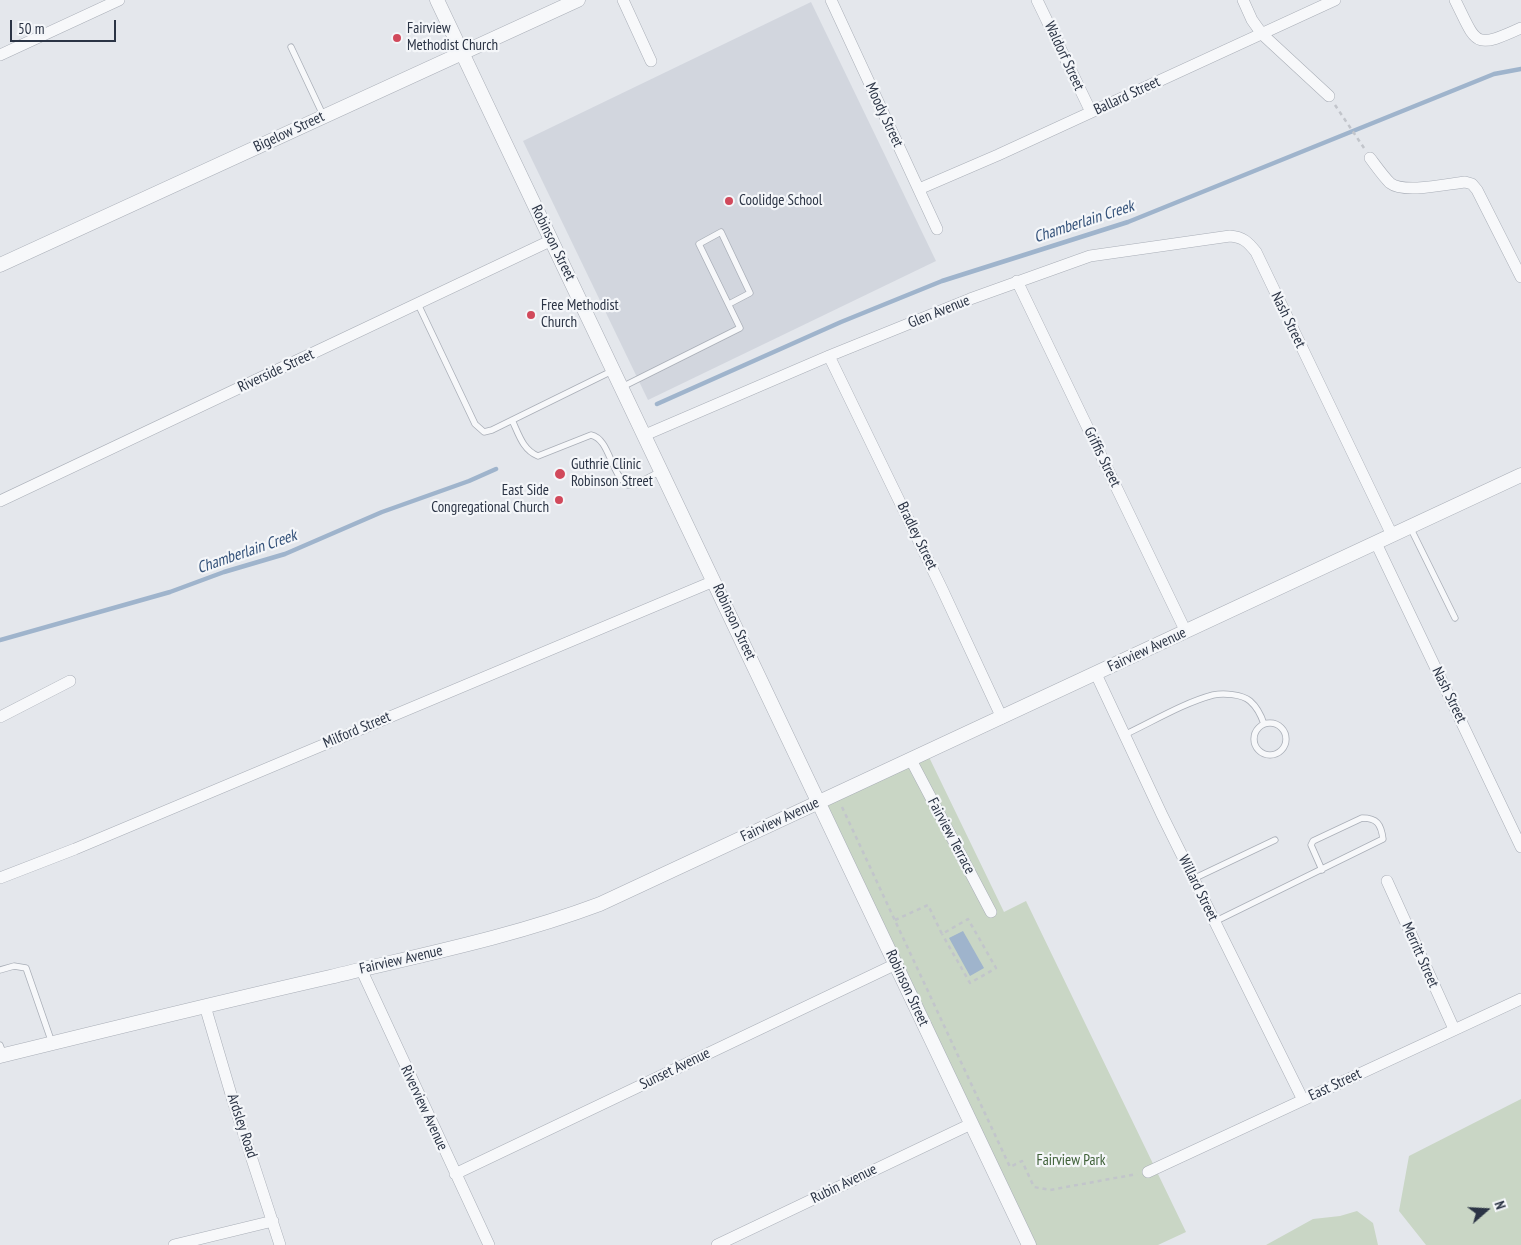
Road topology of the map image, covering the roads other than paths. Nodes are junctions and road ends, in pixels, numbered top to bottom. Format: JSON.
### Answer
{"nodes":[{"id":1,"x":119,"y":0,"type":"edge"},
{"id":2,"x":437,"y":0,"type":"edge"},
{"id":3,"x":578,"y":0,"type":"edge"},
{"id":4,"x":622,"y":0,"type":"edge"},
{"id":5,"x":832,"y":0,"type":"edge"},
{"id":6,"x":1037,"y":0,"type":"edge"},
{"id":7,"x":1243,"y":0,"type":"edge"},
{"id":8,"x":1335,"y":0,"type":"edge"},
{"id":9,"x":1455,"y":0,"type":"edge"},
{"id":10,"x":1521,"y":28,"type":"edge"},
{"id":11,"x":1262,"y":34,"type":"junction"},
{"id":12,"x":291,"y":47,"type":"dead end"},
{"id":13,"x":462,"y":52,"type":"junction"},
{"id":14,"x":0,"y":55,"type":"edge"},
{"id":15,"x":651,"y":61,"type":"dead end"},
{"id":16,"x":1329,"y":96,"type":"road end"},
{"id":17,"x":1090,"y":112,"type":"junction"},
{"id":18,"x":324,"y":116,"type":"junction"},
{"id":19,"x":1370,"y":158,"type":"road end"},
{"id":20,"x":919,"y":189,"type":"junction"},
{"id":21,"x":937,"y":229,"type":"dead end"},
{"id":22,"x":552,"y":240,"type":"junction"},
{"id":23,"x":1247,"y":241,"type":"joint"},
{"id":24,"x":0,"y":265,"type":"edge"},
{"id":25,"x":1521,"y":276,"type":"edge"},
{"id":26,"x":1017,"y":281,"type":"junction"},
{"id":27,"x":418,"y":304,"type":"junction"},
{"id":28,"x":729,"y":304,"type":"junction"},
{"id":29,"x":829,"y":356,"type":"junction"},
{"id":30,"x":614,"y":370,"type":"junction"},
{"id":31,"x":622,"y":387,"type":"junction"},
{"id":32,"x":512,"y":420,"type":"junction"},
{"id":33,"x":645,"y":436,"type":"junction"},
{"id":34,"x":662,"y":471,"type":"junction"},
{"id":35,"x":1521,"y":475,"type":"edge"},
{"id":36,"x":0,"y":501,"type":"edge"},
{"id":37,"x":1410,"y":527,"type":"junction"},
{"id":38,"x":1392,"y":535,"type":"junction"},
{"id":39,"x":1376,"y":543,"type":"junction"},
{"id":40,"x":714,"y":581,"type":"junction"},
{"id":41,"x":1455,"y":618,"type":"dead end"},
{"id":42,"x":1186,"y":632,"type":"junction"},
{"id":43,"x":1096,"y":674,"type":"junction"},
{"id":44,"x":70,"y":681,"type":"dead end"},
{"id":45,"x":0,"y":717,"type":"edge"},
{"id":46,"x":1002,"y":718,"type":"junction"},
{"id":47,"x":1264,"y":724,"type":"junction"},
{"id":48,"x":1124,"y":735,"type":"junction"},
{"id":49,"x":911,"y":760,"type":"junction"},
{"id":50,"x":819,"y":802,"type":"junction"},
{"id":51,"x":1275,"y":840,"type":"dead end"},
{"id":52,"x":1521,"y":847,"type":"edge"},
{"id":53,"x":1322,"y":870,"type":"junction"},
{"id":54,"x":0,"y":878,"type":"edge"},
{"id":55,"x":1193,"y":879,"type":"junction"},
{"id":56,"x":1387,"y":881,"type":"dead end"},
{"id":57,"x":991,"y":912,"type":"dead end"},
{"id":58,"x":1214,"y":922,"type":"junction"},
{"id":59,"x":896,"y":964,"type":"junction"},
{"id":60,"x":361,"y":969,"type":"junction"},
{"id":61,"x":0,"y":970,"type":"edge"},
{"id":62,"x":1521,"y":999,"type":"edge"},
{"id":63,"x":205,"y":1006,"type":"junction"},
{"id":64,"x":1454,"y":1029,"type":"junction"},
{"id":65,"x":52,"y":1044,"type":"junction"},
{"id":66,"x":1,"y":1052,"type":"edge"},
{"id":67,"x":1303,"y":1100,"type":"junction"},
{"id":68,"x":971,"y":1124,"type":"junction"},
{"id":69,"x":1148,"y":1172,"type":"road end"},
{"id":70,"x":455,"y":1174,"type":"junction"},
{"id":71,"x":273,"y":1221,"type":"junction"},
{"id":72,"x":174,"y":1245,"type":"edge"},
{"id":73,"x":280,"y":1245,"type":"edge"},
{"id":74,"x":489,"y":1245,"type":"edge"},
{"id":75,"x":718,"y":1245,"type":"edge"},
{"id":76,"x":1028,"y":1245,"type":"edge"}],
"edges":[{"from":1,"to":14,"type":"street"},
{"from":2,"to":13,"type":"street","name":"Robinson Street"},
{"from":3,"to":13,"type":"street","name":"Bigelow Street"},
{"from":4,"to":15,"type":"street"},
{"from":5,"to":20,"type":"street","name":"Moody Street"},
{"from":6,"to":17,"type":"street","name":"Waldorf Street"},
{"from":7,"to":11,"type":"street"},
{"from":8,"to":11,"type":"street","name":"Ballard Street"},
{"from":9,"to":10,"type":"street"},
{"from":11,"to":16,"type":"street"},
{"from":11,"to":17,"type":"street","name":"Ballard Street"},
{"from":12,"to":18,"type":"lane"},
{"from":13,"to":18,"type":"street","name":"Bigelow Street"},
{"from":13,"to":22,"type":"street","name":"Robinson Street"},
{"from":17,"to":20,"type":"street","name":"Ballard Street"},
{"from":18,"to":24,"type":"street","name":"Bigelow Street"},
{"from":19,"to":25,"type":"street"},
{"from":20,"to":21,"type":"street","name":"Moody Street"},
{"from":22,"to":27,"type":"street","name":"Riverside Street"},
{"from":22,"to":30,"type":"street","name":"Robinson Street"},
{"from":23,"to":26,"type":"street","name":"Glen Avenue"},
{"from":23,"to":38,"type":"street","name":"Nash Street"},
{"from":26,"to":29,"type":"street","name":"Glen Avenue"},
{"from":26,"to":42,"type":"street","name":"Griffis Street"},
{"from":27,"to":32,"type":"lane"},
{"from":27,"to":36,"type":"street","name":"Riverside Street"},
{"from":28,"to":28,"type":"lane"},
{"from":28,"to":31,"type":"lane"},
{"from":29,"to":33,"type":"street","name":"Glen Avenue"},
{"from":29,"to":46,"type":"street","name":"Bradley Street"},
{"from":30,"to":31,"type":"street","name":"Robinson Street"},
{"from":30,"to":32,"type":"lane"},
{"from":31,"to":33,"type":"street","name":"Robinson Street"},
{"from":32,"to":34,"type":"lane"},
{"from":33,"to":34,"type":"street","name":"Robinson Street"},
{"from":34,"to":40,"type":"street","name":"Robinson Street"},
{"from":35,"to":37,"type":"street","name":"Fairview Avenue"},
{"from":37,"to":38,"type":"street","name":"Fairview Avenue"},
{"from":37,"to":41,"type":"lane"},
{"from":38,"to":39,"type":"street","name":"Fairview Avenue"},
{"from":39,"to":42,"type":"street","name":"Fairview Avenue"},
{"from":39,"to":52,"type":"street","name":"Nash Street"},
{"from":40,"to":50,"type":"street","name":"Robinson Street"},
{"from":40,"to":54,"type":"street","name":"Milford Street"},
{"from":42,"to":43,"type":"street","name":"Fairview Avenue"},
{"from":43,"to":46,"type":"street","name":"Fairview Avenue"},
{"from":43,"to":48,"type":"street","name":"Willard Street"},
{"from":44,"to":45,"type":"street"},
{"from":46,"to":49,"type":"street","name":"Fairview Avenue"},
{"from":47,"to":47,"type":"lane"},
{"from":47,"to":48,"type":"lane"},
{"from":48,"to":55,"type":"street","name":"Willard Street"},
{"from":49,"to":50,"type":"street","name":"Fairview Avenue"},
{"from":49,"to":57,"type":"street","name":"Fairview Terrace"},
{"from":50,"to":59,"type":"street","name":"Robinson Street"},
{"from":50,"to":60,"type":"street","name":"Fairview Avenue"},
{"from":51,"to":55,"type":"lane"},
{"from":53,"to":53,"type":"lane"},
{"from":53,"to":58,"type":"lane"},
{"from":55,"to":58,"type":"street","name":"Willard Street"},
{"from":56,"to":64,"type":"street","name":"Merritt Street"},
{"from":58,"to":67,"type":"street","name":"Willard Street"},
{"from":59,"to":68,"type":"street","name":"Robinson Street"},
{"from":59,"to":70,"type":"street","name":"Sunset Avenue"},
{"from":60,"to":63,"type":"street","name":"Fairview Avenue"},
{"from":60,"to":70,"type":"street","name":"Riverview Avenue"},
{"from":61,"to":65,"type":"lane"},
{"from":62,"to":64,"type":"street","name":"East Street"},
{"from":63,"to":65,"type":"street","name":"Fairview Avenue"},
{"from":63,"to":71,"type":"street","name":"Ardsley Road"},
{"from":64,"to":67,"type":"street","name":"East Street"},
{"from":65,"to":66,"type":"street","name":"Fairview Avenue"},
{"from":67,"to":69,"type":"street","name":"East Street"},
{"from":68,"to":75,"type":"street","name":"Rubin Avenue"},
{"from":68,"to":76,"type":"street","name":"Robinson Street"},
{"from":70,"to":74,"type":"street","name":"Riverview Avenue"},
{"from":71,"to":72,"type":"street"},
{"from":71,"to":73,"type":"street","name":"Ardsley Road"}]}
